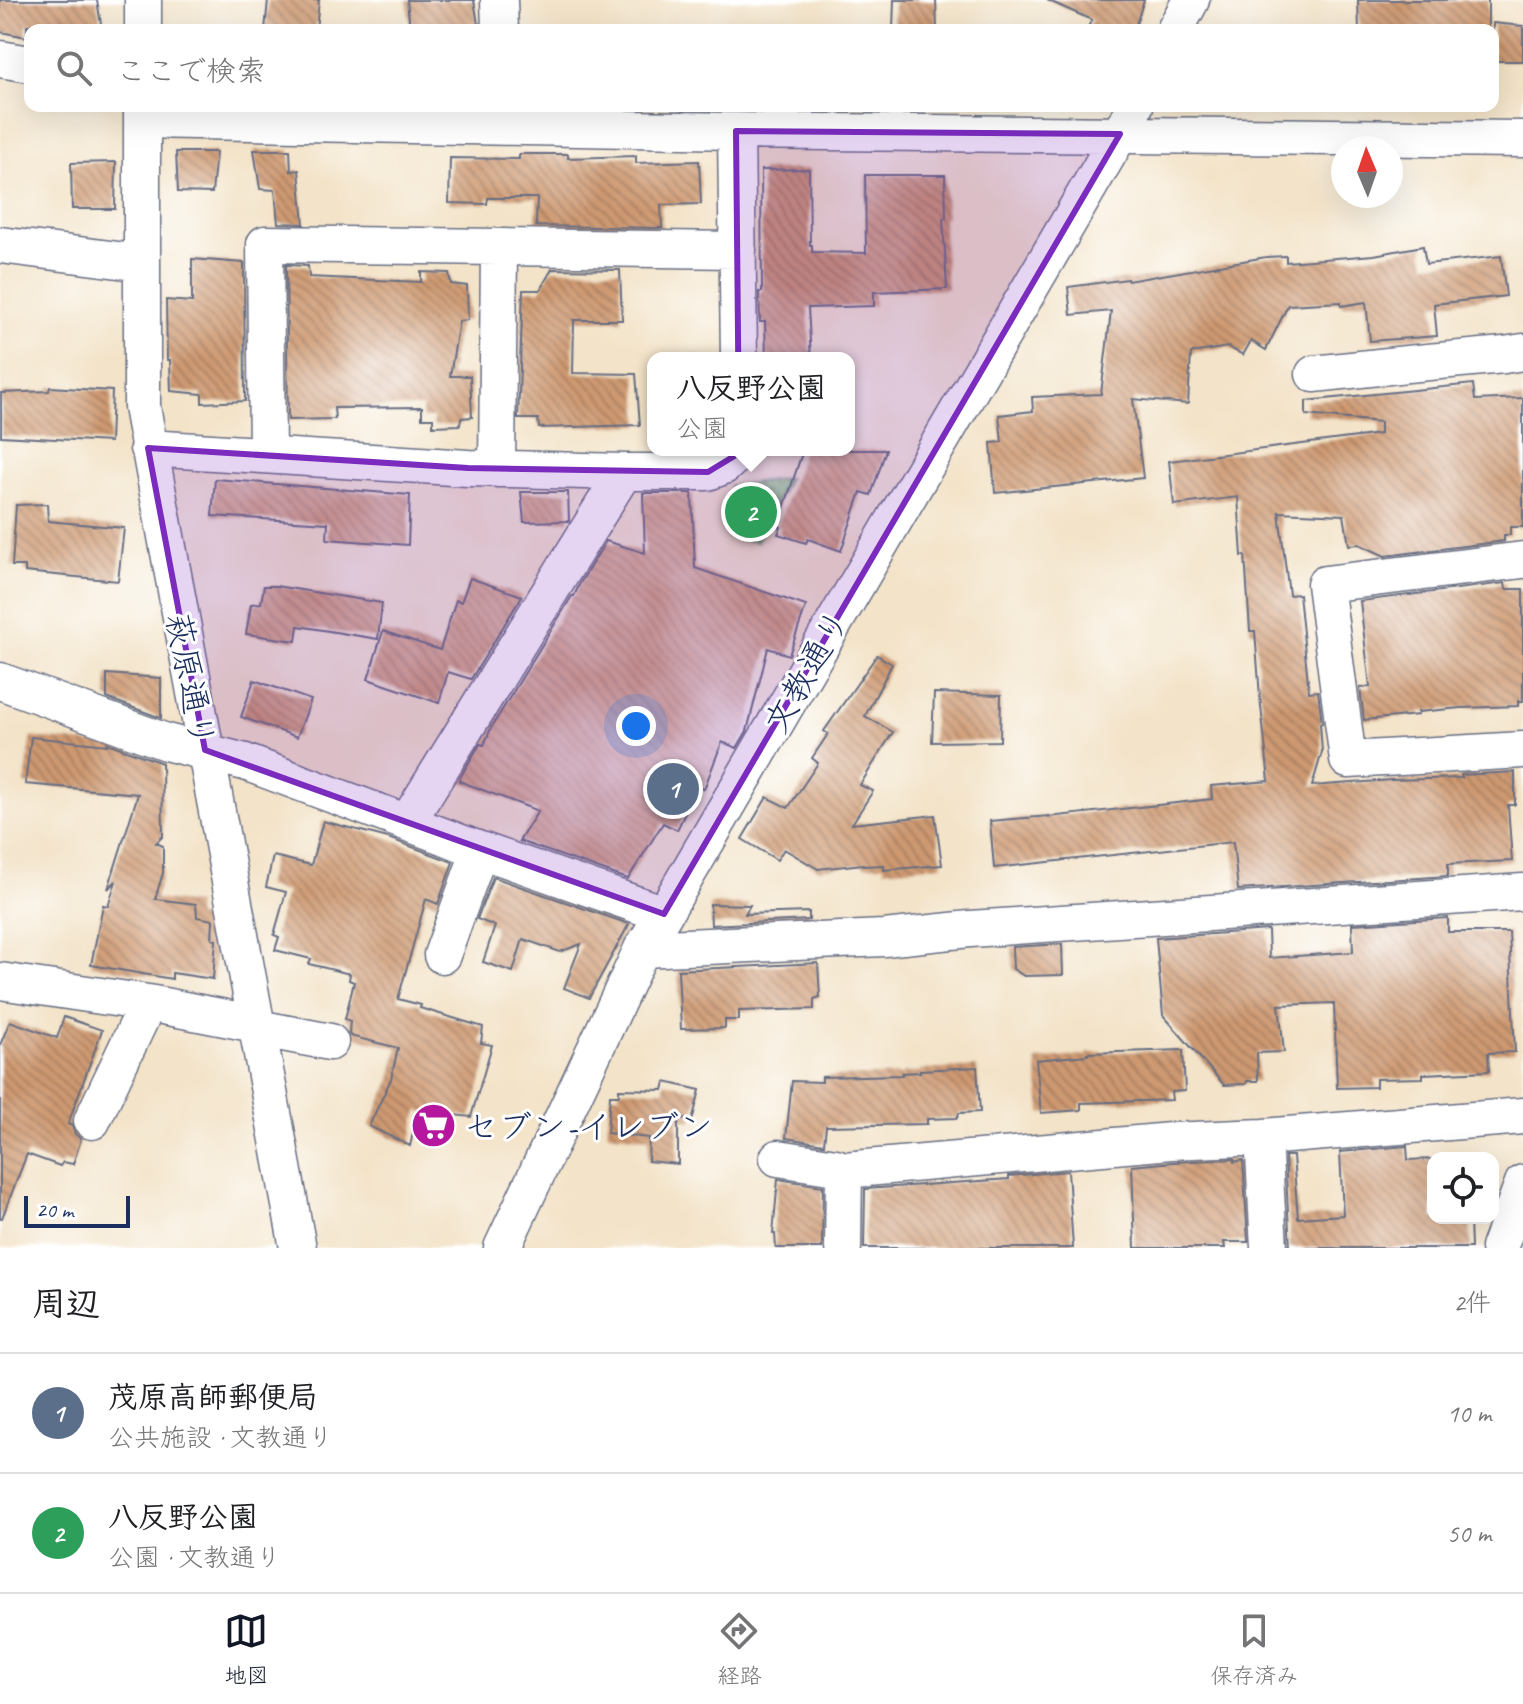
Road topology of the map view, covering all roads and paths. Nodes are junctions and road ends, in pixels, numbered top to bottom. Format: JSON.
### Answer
{"nodes":[{"id":1,"x":143,"y":0,"type":"edge"},
{"id":2,"x":499,"y":0,"type":"edge"},
{"id":3,"x":1191,"y":0,"type":"edge"},
{"id":4,"x":143,"y":24,"type":"edge"},
{"id":5,"x":500,"y":24,"type":"edge"},
{"id":6,"x":1178,"y":24,"type":"edge"},
{"id":7,"x":0,"y":59,"type":"edge"},
{"id":8,"x":24,"y":63,"type":"edge"},
{"id":9,"x":142,"y":113,"type":"edge"},
{"id":10,"x":505,"y":116,"type":"edge"},
{"id":11,"x":1127,"y":120,"type":"edge"},
{"id":12,"x":736,"y":131,"type":"junction"},
{"id":13,"x":1523,"y":139,"type":"edge"},
{"id":14,"x":0,"y":245,"type":"edge"},
{"id":15,"x":499,"y":247,"type":"junction"},
{"id":16,"x":738,"y":250,"type":"junction"},
{"id":17,"x":142,"y":263,"type":"junction"},
{"id":18,"x":739,"y":352,"type":"edge"},
{"id":19,"x":1523,"y":352,"type":"edge"},
{"id":20,"x":1314,"y":374,"type":"dead end"},
{"id":21,"x":148,"y":448,"type":"junction"},
{"id":22,"x":267,"y":455,"type":"junction"},
{"id":23,"x":735,"y":456,"type":"edge"},
{"id":24,"x":497,"y":469,"type":"junction"},
{"id":25,"x":624,"y":472,"type":"junction"},
{"id":26,"x":1523,"y":560,"type":"edge"},
{"id":27,"x":0,"y":681,"type":"edge"},
{"id":28,"x":205,"y":750,"type":"junction"},
{"id":29,"x":1523,"y":750,"type":"edge"},
{"id":30,"x":408,"y":821,"type":"junction"},
{"id":31,"x":480,"y":850,"type":"junction"},
{"id":32,"x":1523,"y":892,"type":"edge"},
{"id":33,"x":664,"y":914,"type":"junction"},
{"id":34,"x":642,"y":949,"type":"junction"},
{"id":35,"x":442,"y":955,"type":"dead end"},
{"id":36,"x":0,"y":981,"type":"edge"},
{"id":37,"x":148,"y":1003,"type":"junction"},
{"id":38,"x":257,"y":1026,"type":"junction"},
{"id":39,"x":330,"y":1042,"type":"dead end"},
{"id":40,"x":1523,"y":1116,"type":"edge"},
{"id":41,"x":92,"y":1121,"type":"dead end"},
{"id":42,"x":1263,"y":1137,"type":"junction"},
{"id":43,"x":778,"y":1158,"type":"dead end"},
{"id":44,"x":844,"y":1170,"type":"junction"},
{"id":45,"x":1523,"y":1183,"type":"edge"},
{"id":46,"x":298,"y":1248,"type":"edge"},
{"id":47,"x":502,"y":1248,"type":"edge"},
{"id":48,"x":843,"y":1248,"type":"edge"},
{"id":49,"x":1269,"y":1248,"type":"edge"},
{"id":50,"x":1499,"y":1248,"type":"edge"}],
"edges":[{"from":1,"to":4,"type":"street"},
{"from":2,"to":5,"type":"street"},
{"from":3,"to":6,"type":"street"},
{"from":7,"to":8,"type":"street"},
{"from":9,"to":10,"type":"street"},
{"from":9,"to":17,"type":"street","name":"萩原通り"},
{"from":10,"to":12,"type":"street"},
{"from":11,"to":12,"type":"street"},
{"from":11,"to":13,"type":"street"},
{"from":11,"to":33,"type":"street","name":"文教通り"},
{"from":12,"to":16,"type":"street"},
{"from":14,"to":17,"type":"street"},
{"from":15,"to":16,"type":"street"},
{"from":15,"to":22,"type":"street"},
{"from":15,"to":24,"type":"street"},
{"from":16,"to":18,"type":"street"},
{"from":17,"to":21,"type":"street","name":"萩原通り"},
{"from":19,"to":20,"type":"street"},
{"from":21,"to":22,"type":"street"},
{"from":21,"to":28,"type":"street","name":"萩原通り"},
{"from":22,"to":24,"type":"street"},
{"from":23,"to":25,"type":"street"},
{"from":24,"to":25,"type":"street"},
{"from":25,"to":30,"type":"street"},
{"from":26,"to":29,"type":"street"},
{"from":27,"to":28,"type":"street"},
{"from":28,"to":30,"type":"street"},
{"from":28,"to":38,"type":"street","name":"萩原通り"},
{"from":30,"to":31,"type":"street"},
{"from":31,"to":33,"type":"street"},
{"from":31,"to":35,"type":"street"},
{"from":32,"to":34,"type":"street"},
{"from":33,"to":34,"type":"street","name":"文教通り"},
{"from":34,"to":47,"type":"street","name":"文教通り"},
{"from":36,"to":37,"type":"street"},
{"from":37,"to":38,"type":"street"},
{"from":37,"to":41,"type":"street"},
{"from":38,"to":39,"type":"street"},
{"from":38,"to":46,"type":"street","name":"萩原通り"},
{"from":40,"to":42,"type":"street"},
{"from":42,"to":44,"type":"street"},
{"from":42,"to":49,"type":"street"},
{"from":43,"to":44,"type":"street"},
{"from":44,"to":48,"type":"street"},
{"from":45,"to":50,"type":"street"}]}
